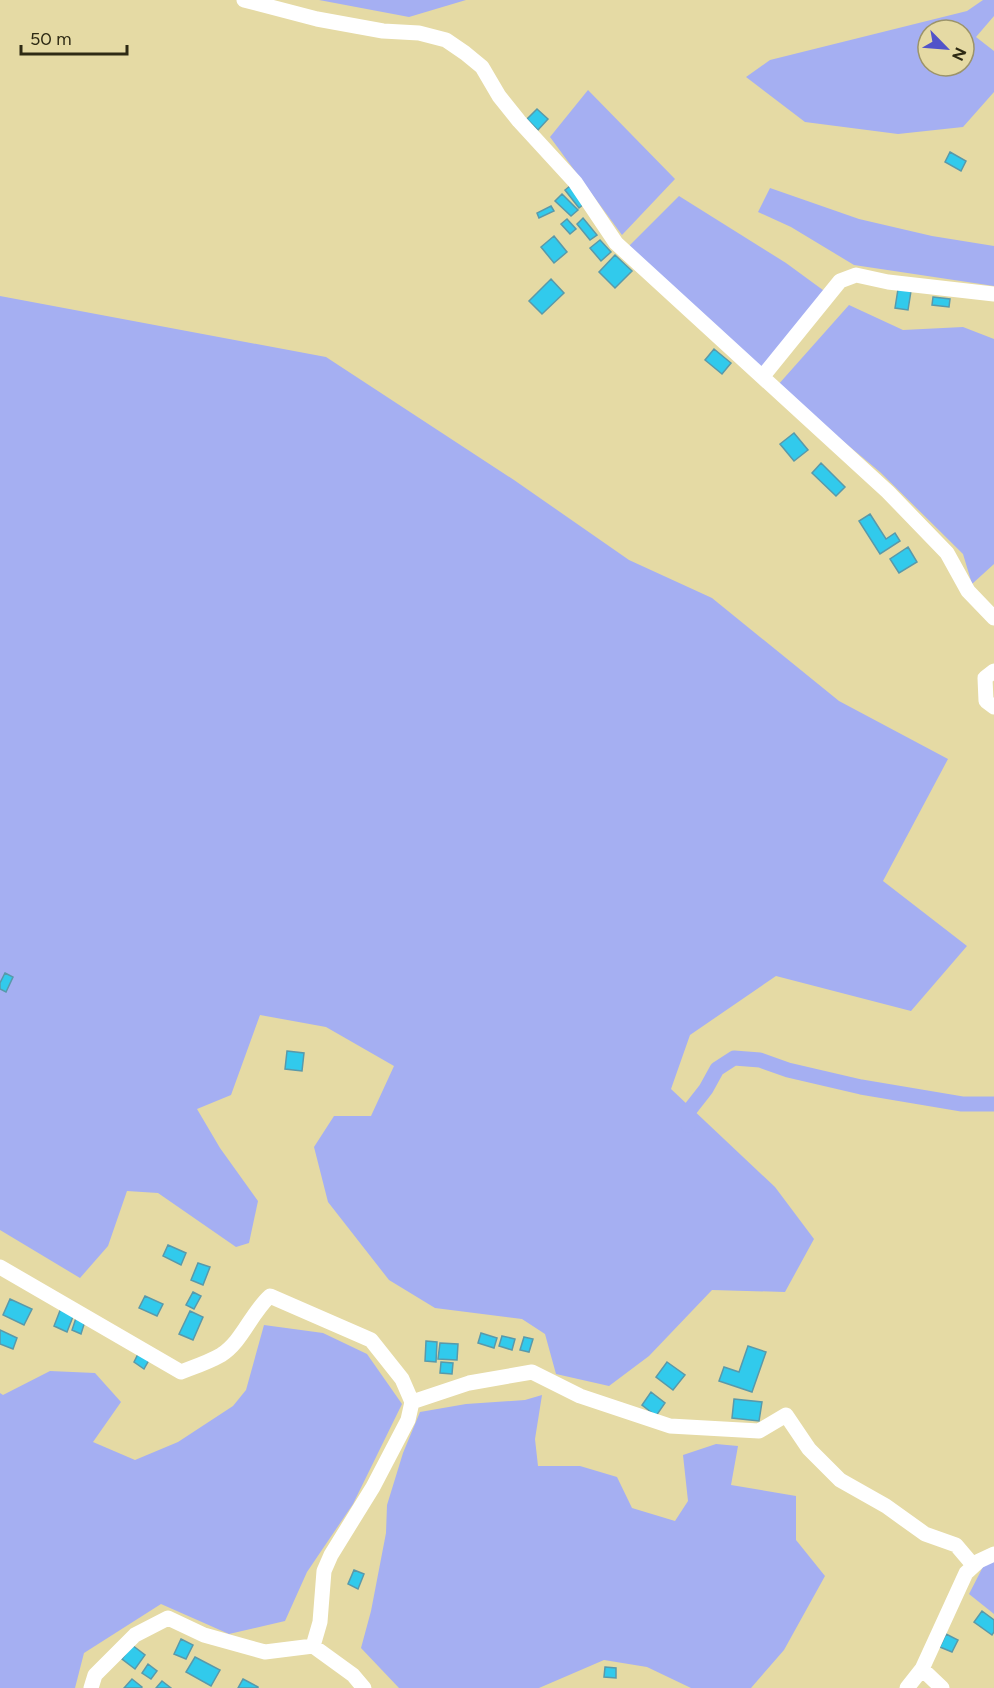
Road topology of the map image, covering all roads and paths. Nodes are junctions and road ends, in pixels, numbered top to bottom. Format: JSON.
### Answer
{"nodes":[{"id":1,"x":244,"y":0,"type":"edge"},
{"id":2,"x":994,"y":294,"type":"edge"},
{"id":3,"x":763,"y":376,"type":"junction"},
{"id":4,"x":994,"y":618,"type":"edge"},
{"id":5,"x":994,"y":671,"type":"edge"},
{"id":6,"x":994,"y":707,"type":"edge"},
{"id":7,"x":0,"y":1267,"type":"edge"},
{"id":8,"x":412,"y":1402,"type":"junction"},
{"id":9,"x":994,"y":1554,"type":"edge"},
{"id":10,"x":972,"y":1565,"type":"junction"},
{"id":11,"x":313,"y":1646,"type":"junction"},
{"id":12,"x":922,"y":1670,"type":"junction"},
{"id":13,"x":91,"y":1688,"type":"edge"},
{"id":14,"x":364,"y":1688,"type":"edge"},
{"id":15,"x":907,"y":1688,"type":"edge"},
{"id":16,"x":942,"y":1688,"type":"edge"}],
"edges":[{"from":1,"to":3,"type":"street"},
{"from":2,"to":3,"type":"street"},
{"from":3,"to":4,"type":"street"},
{"from":5,"to":6,"type":"street"},
{"from":7,"to":8,"type":"street"},
{"from":8,"to":10,"type":"street"},
{"from":8,"to":11,"type":"street"},
{"from":9,"to":10,"type":"street"},
{"from":10,"to":12,"type":"street"},
{"from":11,"to":13,"type":"street"},
{"from":11,"to":14,"type":"street"},
{"from":12,"to":15,"type":"street"},
{"from":12,"to":16,"type":"street"}]}
